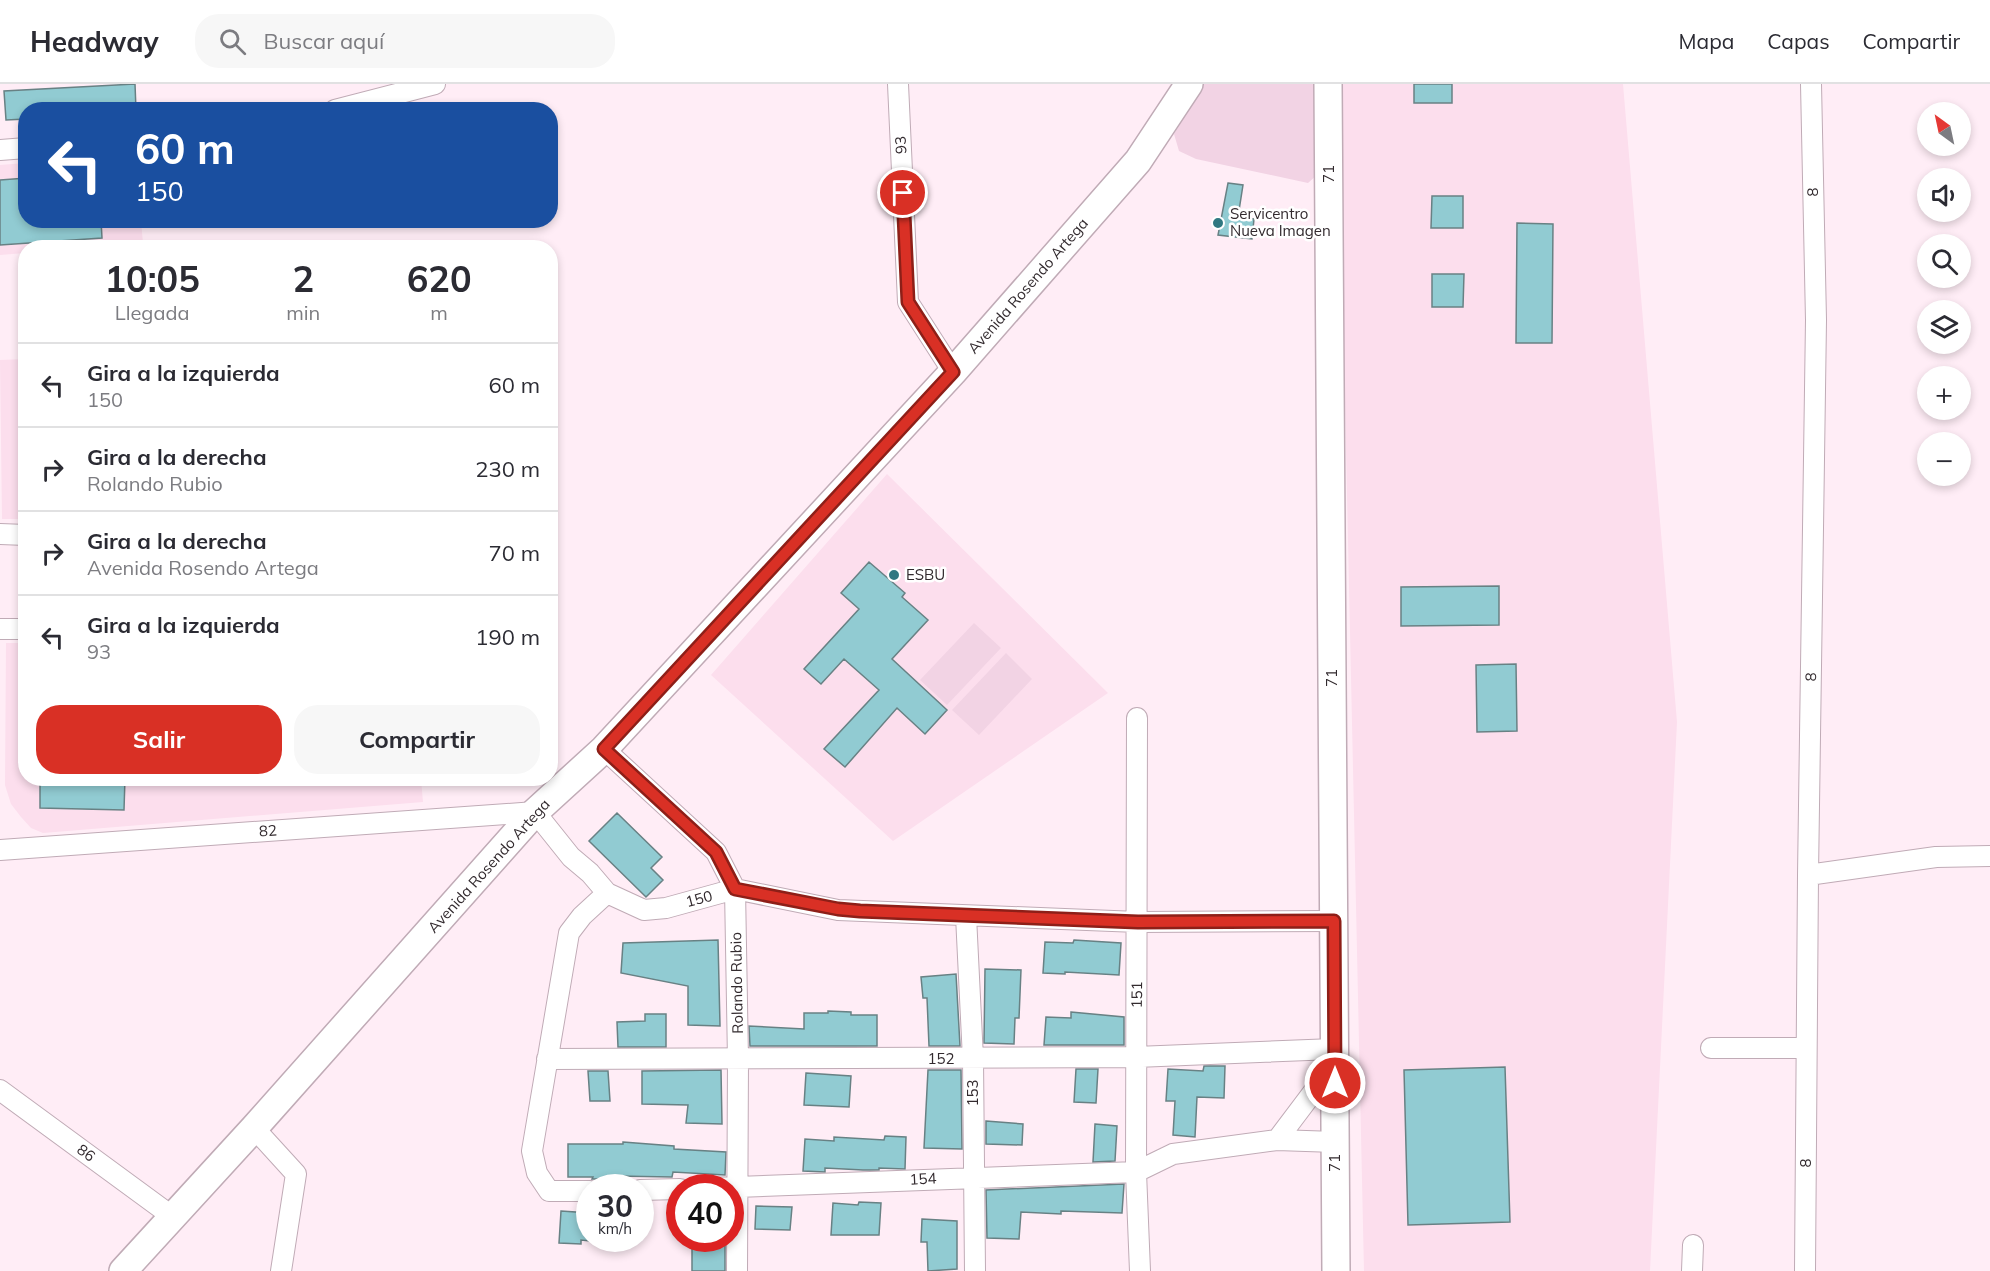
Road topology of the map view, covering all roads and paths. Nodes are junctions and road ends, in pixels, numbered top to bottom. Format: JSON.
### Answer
{"nodes":[{"id":1,"x":435,"y":84,"type":"edge"},
{"id":2,"x":898,"y":84,"type":"edge"},
{"id":3,"x":1189,"y":84,"type":"edge"},
{"id":4,"x":1328,"y":84,"type":"edge"},
{"id":5,"x":1810,"y":84,"type":"edge"},
{"id":6,"x":366,"y":102,"type":"edge"},
{"id":7,"x":18,"y":149,"type":"edge"},
{"id":8,"x":0,"y":150,"type":"edge"},
{"id":9,"x":953,"y":372,"type":"junction"},
{"id":10,"x":0,"y":534,"type":"edge"},
{"id":11,"x":18,"y":535,"type":"edge"},
{"id":12,"x":18,"y":628,"type":"edge"},
{"id":13,"x":0,"y":629,"type":"edge"},
{"id":14,"x":1137,"y":718,"type":"dead end"},
{"id":15,"x":604,"y":749,"type":"junction"},
{"id":16,"x":536,"y":812,"type":"junction"},
{"id":17,"x":0,"y":850,"type":"edge"},
{"id":18,"x":1990,"y":856,"type":"edge"},
{"id":19,"x":1808,"y":875,"type":"junction"},
{"id":20,"x":735,"y":889,"type":"junction"},
{"id":21,"x":607,"y":893,"type":"junction"},
{"id":22,"x":966,"y":916,"type":"junction"},
{"id":23,"x":1334,"y":921,"type":"junction"},
{"id":24,"x":1138,"y":922,"type":"junction"},
{"id":25,"x":1711,"y":1048,"type":"dead end"},
{"id":26,"x":1806,"y":1048,"type":"junction"},
{"id":27,"x":1335,"y":1056,"type":"junction"},
{"id":28,"x":1136,"y":1057,"type":"junction"},
{"id":29,"x":548,"y":1059,"type":"junction"},
{"id":30,"x":973,"y":1059,"type":"junction"},
{"id":31,"x":738,"y":1060,"type":"junction"},
{"id":32,"x":0,"y":1090,"type":"edge"},
{"id":33,"x":254,"y":1128,"type":"junction"},
{"id":34,"x":1277,"y":1140,"type":"junction"},
{"id":35,"x":1335,"y":1142,"type":"junction"},
{"id":36,"x":1136,"y":1172,"type":"junction"},
{"id":37,"x":739,"y":1174,"type":"edge"},
{"id":38,"x":973,"y":1177,"type":"junction"},
{"id":39,"x":744,"y":1187,"type":"edge"},
{"id":40,"x":576,"y":1191,"type":"edge"},
{"id":41,"x":173,"y":1217,"type":"junction"},
{"id":42,"x":1693,"y":1245,"type":"dead end"},
{"id":43,"x":737,"y":1252,"type":"edge"},
{"id":44,"x":123,"y":1271,"type":"edge"},
{"id":45,"x":281,"y":1271,"type":"edge"},
{"id":46,"x":737,"y":1271,"type":"edge"},
{"id":47,"x":975,"y":1271,"type":"edge"},
{"id":48,"x":1140,"y":1271,"type":"edge"},
{"id":49,"x":1336,"y":1271,"type":"edge"},
{"id":50,"x":1692,"y":1271,"type":"edge"},
{"id":51,"x":1805,"y":1271,"type":"edge"}],
"edges":[{"from":1,"to":6,"type":"street"},
{"from":2,"to":9,"type":"street","name":"93"},
{"from":3,"to":9,"type":"main road","name":"Avenida Rosendo Artega"},
{"from":4,"to":23,"type":"main road","name":"71"},
{"from":5,"to":19,"type":"street","name":"8"},
{"from":7,"to":8,"type":"street"},
{"from":9,"to":15,"type":"main road","name":"Avenida Rosendo Artega"},
{"from":10,"to":11,"type":"street"},
{"from":12,"to":13,"type":"street"},
{"from":14,"to":24,"type":"street","name":"151"},
{"from":15,"to":16,"type":"main road","name":"Avenida Rosendo Artega"},
{"from":15,"to":20,"type":"street","name":"Rolando Rubio"},
{"from":16,"to":17,"type":"street","name":"82"},
{"from":16,"to":21,"type":"street","name":"150"},
{"from":16,"to":33,"type":"main road","name":"Avenida Rosendo Artega"},
{"from":18,"to":19,"type":"street"},
{"from":19,"to":26,"type":"street","name":"8"},
{"from":20,"to":21,"type":"street","name":"150"},
{"from":20,"to":22,"type":"street","name":"150"},
{"from":20,"to":31,"type":"street","name":"Rolando Rubio"},
{"from":21,"to":29,"type":"street"},
{"from":22,"to":24,"type":"street","name":"150"},
{"from":22,"to":30,"type":"street","name":"153"},
{"from":23,"to":24,"type":"street","name":"150"},
{"from":23,"to":27,"type":"main road","name":"71"},
{"from":24,"to":28,"type":"street","name":"151"},
{"from":25,"to":26,"type":"street"},
{"from":26,"to":51,"type":"street","name":"8"},
{"from":27,"to":28,"type":"street","name":"152"},
{"from":27,"to":34,"type":"street"},
{"from":27,"to":35,"type":"main road","name":"71"},
{"from":28,"to":30,"type":"street","name":"152"},
{"from":28,"to":36,"type":"street","name":"151"},
{"from":29,"to":31,"type":"street","name":"152"},
{"from":29,"to":40,"type":"street"},
{"from":30,"to":31,"type":"street","name":"152"},
{"from":30,"to":38,"type":"street","name":"153"},
{"from":31,"to":37,"type":"street","name":"Rolando Rubio"},
{"from":32,"to":41,"type":"street","name":"86"},
{"from":33,"to":41,"type":"main road","name":"Avenida Rosendo Artega"},
{"from":33,"to":45,"type":"street"},
{"from":34,"to":35,"type":"street"},
{"from":34,"to":36,"type":"street"},
{"from":35,"to":49,"type":"main road","name":"71"},
{"from":36,"to":38,"type":"street","name":"154"},
{"from":36,"to":48,"type":"street","name":"151"},
{"from":38,"to":39,"type":"street","name":"154"},
{"from":38,"to":47,"type":"street","name":"153"},
{"from":41,"to":44,"type":"main road","name":"Avenida Rosendo Artega"},
{"from":42,"to":50,"type":"street"},
{"from":43,"to":46,"type":"street","name":"Rolando Rubio"}]}
